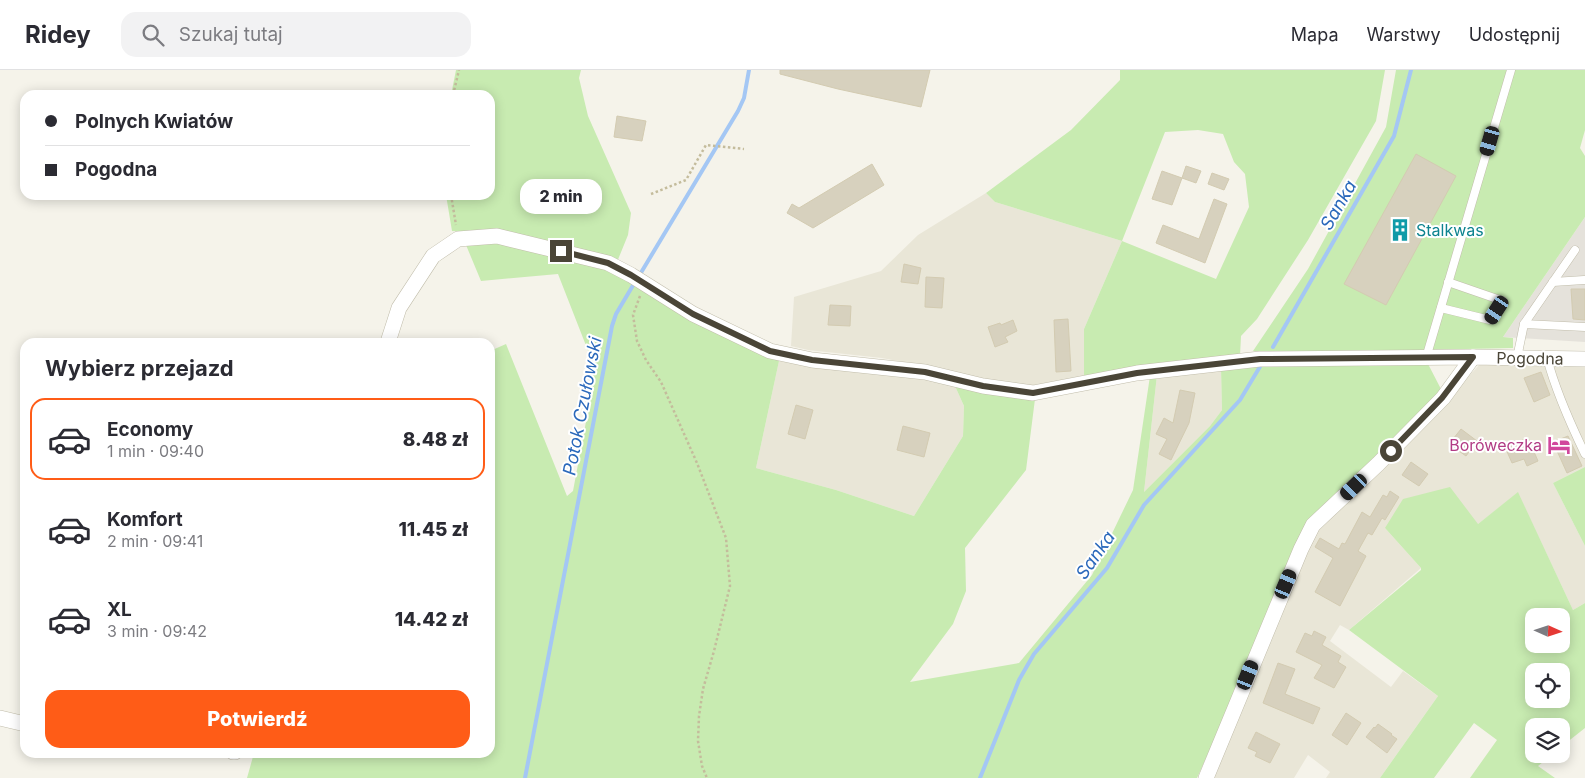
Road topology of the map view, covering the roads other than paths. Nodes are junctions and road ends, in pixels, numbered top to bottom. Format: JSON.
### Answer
{"nodes":[{"id":1,"x":1510,"y":70,"type":"edge"},
{"id":2,"x":1575,"y":250,"type":"dead end"},
{"id":3,"x":1584,"y":280,"type":"edge"},
{"id":4,"x":1448,"y":282,"type":"junction"},
{"id":5,"x":1553,"y":282,"type":"junction"},
{"id":6,"x":1441,"y":308,"type":"junction"},
{"id":7,"x":1524,"y":324,"type":"junction"},
{"id":8,"x":1585,"y":327,"type":"edge"},
{"id":9,"x":389,"y":338,"type":"edge"},
{"id":10,"x":1473,"y":357,"type":"junction"},
{"id":11,"x":1426,"y":358,"type":"junction"},
{"id":12,"x":1517,"y":358,"type":"junction"},
{"id":13,"x":1547,"y":358,"type":"junction"},
{"id":14,"x":1585,"y":359,"type":"edge"},
{"id":15,"x":1585,"y":454,"type":"edge"},
{"id":16,"x":0,"y":718,"type":"edge"},
{"id":17,"x":20,"y":723,"type":"edge"},
{"id":18,"x":1206,"y":778,"type":"edge"}],
"edges":[{"from":1,"to":4,"type":"lane"},
{"from":2,"to":5,"type":"lane"},
{"from":3,"to":5,"type":"lane"},
{"from":4,"to":6,"type":"lane"},
{"from":4,"to":6,"type":"lane"},
{"from":5,"to":7,"type":"lane"},
{"from":6,"to":11,"type":"lane"},
{"from":7,"to":8,"type":"lane"},
{"from":7,"to":12,"type":"lane"},
{"from":9,"to":11,"type":"street","name":"Pogodna"},
{"from":10,"to":11,"type":"street","name":"Pogodna"},
{"from":10,"to":12,"type":"street","name":"Pogodna"},
{"from":10,"to":18,"type":"street"},
{"from":12,"to":13,"type":"street","name":"Pogodna"},
{"from":13,"to":14,"type":"street","name":"Pogodna"},
{"from":13,"to":15,"type":"lane"},
{"from":16,"to":17,"type":"street"}]}
